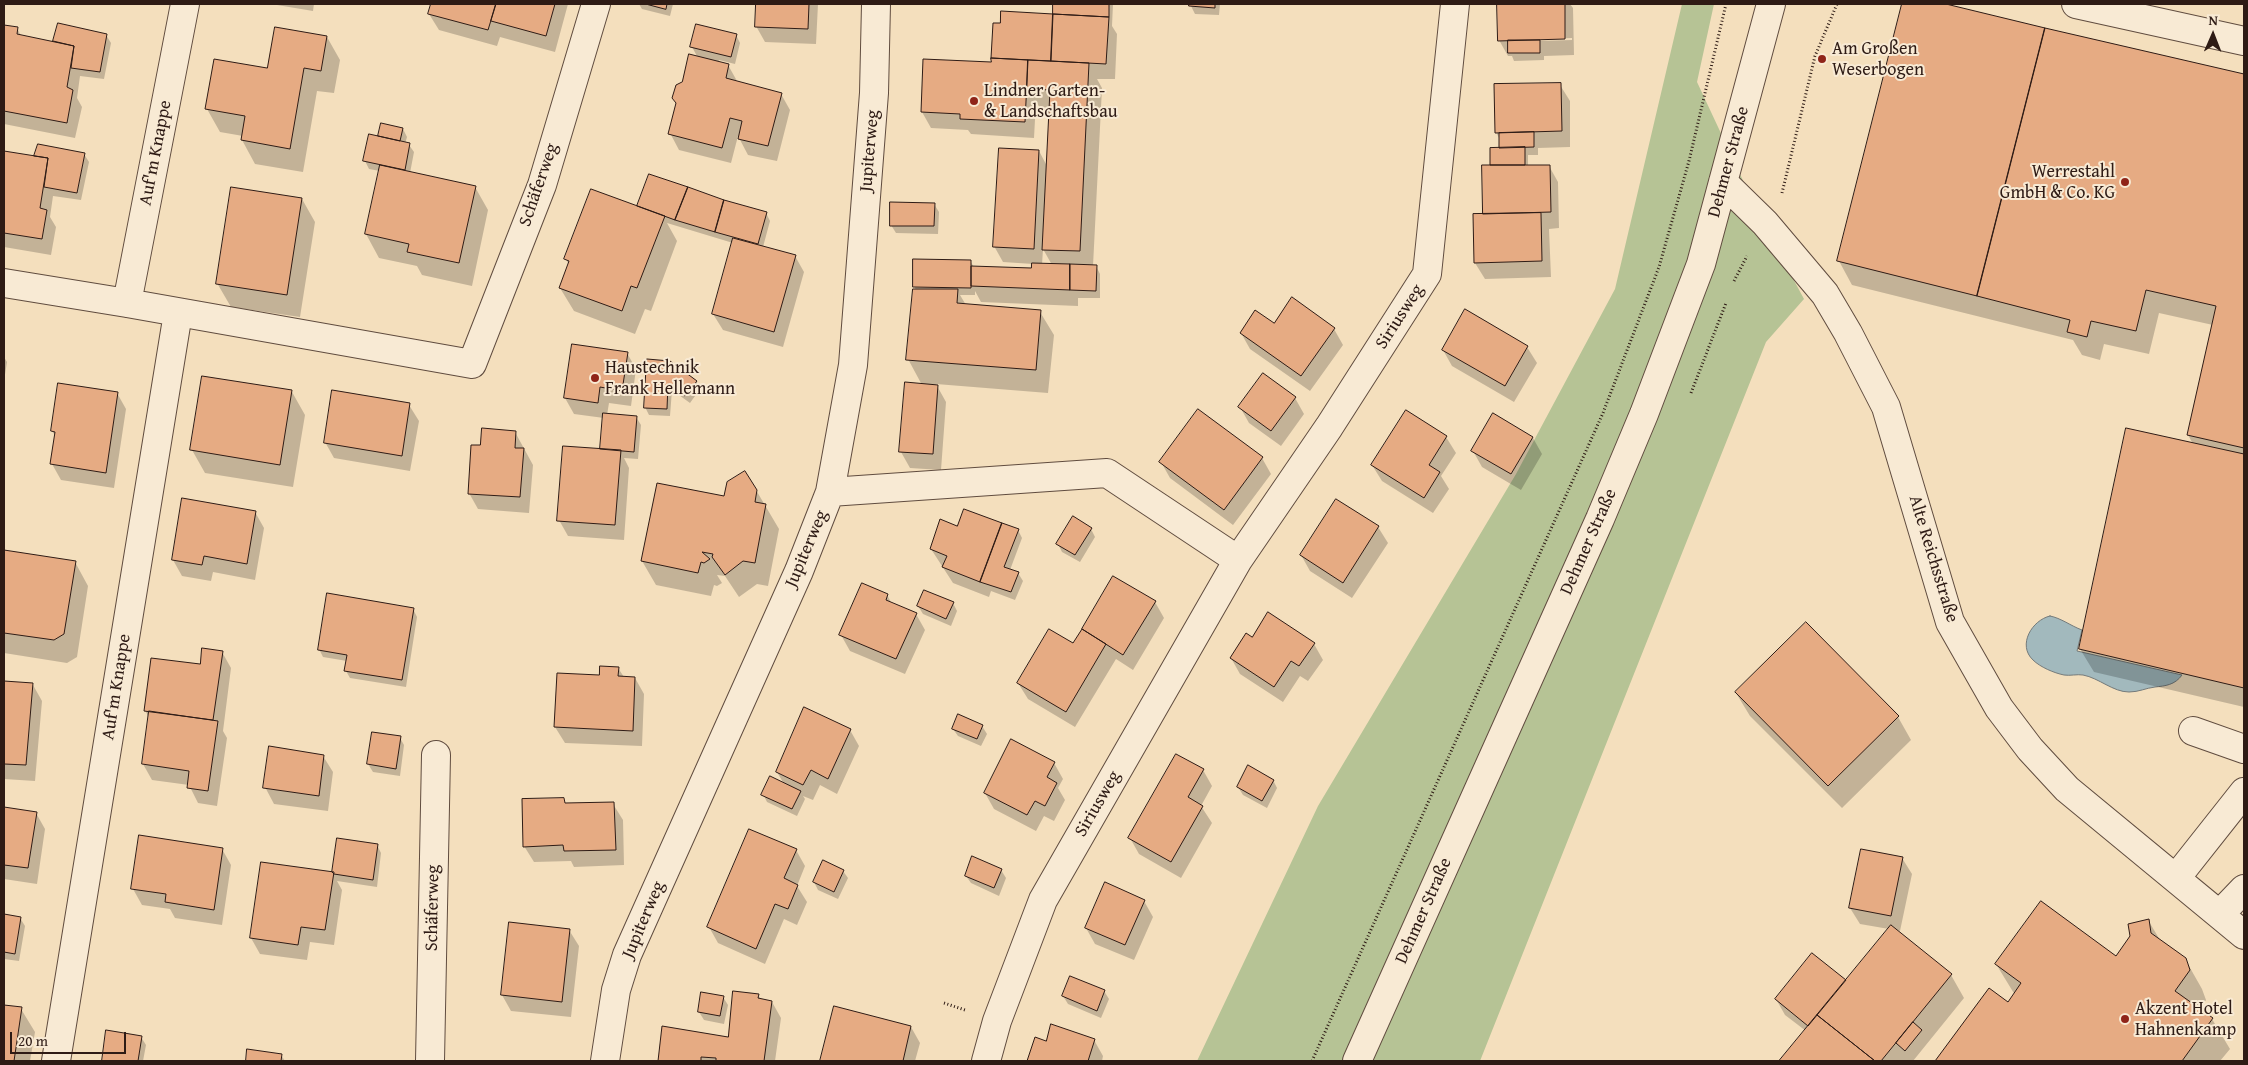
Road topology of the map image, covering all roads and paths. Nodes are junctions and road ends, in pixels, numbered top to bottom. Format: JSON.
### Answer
{"nodes":[{"id":1,"x":186,"y":4,"type":"edge"},
{"id":2,"x":596,"y":4,"type":"edge"},
{"id":3,"x":876,"y":4,"type":"edge"},
{"id":4,"x":1455,"y":4,"type":"edge"},
{"id":5,"x":1726,"y":4,"type":"edge"},
{"id":6,"x":1771,"y":4,"type":"edge"},
{"id":7,"x":2076,"y":4,"type":"edge"},
{"id":8,"x":2244,"y":41,"type":"edge"},
{"id":9,"x":1724,"y":182,"type":"junction"},
{"id":10,"x":4,"y":283,"type":"edge"},
{"id":11,"x":127,"y":303,"type":"junction"},
{"id":12,"x":178,"y":313,"type":"junction"},
{"id":13,"x":830,"y":492,"type":"junction"},
{"id":14,"x":1238,"y":560,"type":"junction"},
{"id":15,"x":2193,"y":731,"type":"dead end"},
{"id":16,"x":2244,"y":749,"type":"edge"},
{"id":17,"x":436,"y":755,"type":"dead end"},
{"id":18,"x":2244,"y":792,"type":"edge"},
{"id":19,"x":2176,"y":878,"type":"junction"},
{"id":20,"x":2244,"y":889,"type":"edge"},
{"id":21,"x":2220,"y":914,"type":"junction"},
{"id":22,"x":2244,"y":935,"type":"edge"},
{"id":23,"x":56,"y":1061,"type":"edge"},
{"id":24,"x":430,"y":1061,"type":"edge"},
{"id":25,"x":605,"y":1061,"type":"edge"},
{"id":26,"x":986,"y":1061,"type":"edge"},
{"id":27,"x":1312,"y":1061,"type":"edge"},
{"id":28,"x":1357,"y":1061,"type":"edge"}],
"edges":[{"from":1,"to":11,"type":"street","name":"Auf'm Knappe"},
{"from":2,"to":12,"type":"street","name":"Schäferweg"},
{"from":3,"to":13,"type":"street","name":"Jupiterweg"},
{"from":4,"to":14,"type":"street","name":"Siriusweg"},
{"from":5,"to":27,"type":"path"},
{"from":6,"to":9,"type":"street","name":"Dehmer Straße"},
{"from":7,"to":8,"type":"street"},
{"from":9,"to":19,"type":"street","name":"Alte Reichsstraße"},
{"from":9,"to":28,"type":"street","name":"Dehmer Straße"},
{"from":10,"to":11,"type":"street"},
{"from":11,"to":12,"type":"street"},
{"from":12,"to":23,"type":"street","name":"Auf'm Knappe"},
{"from":13,"to":14,"type":"street"},
{"from":13,"to":25,"type":"street","name":"Jupiterweg"},
{"from":14,"to":26,"type":"street","name":"Siriusweg"},
{"from":15,"to":16,"type":"street"},
{"from":17,"to":24,"type":"street","name":"Schäferweg"},
{"from":18,"to":19,"type":"street"},
{"from":19,"to":21,"type":"street","name":"Alte Reichsstraße"},
{"from":20,"to":21,"type":"street"},
{"from":21,"to":22,"type":"street","name":"Alte Reichsstraße"}]}
